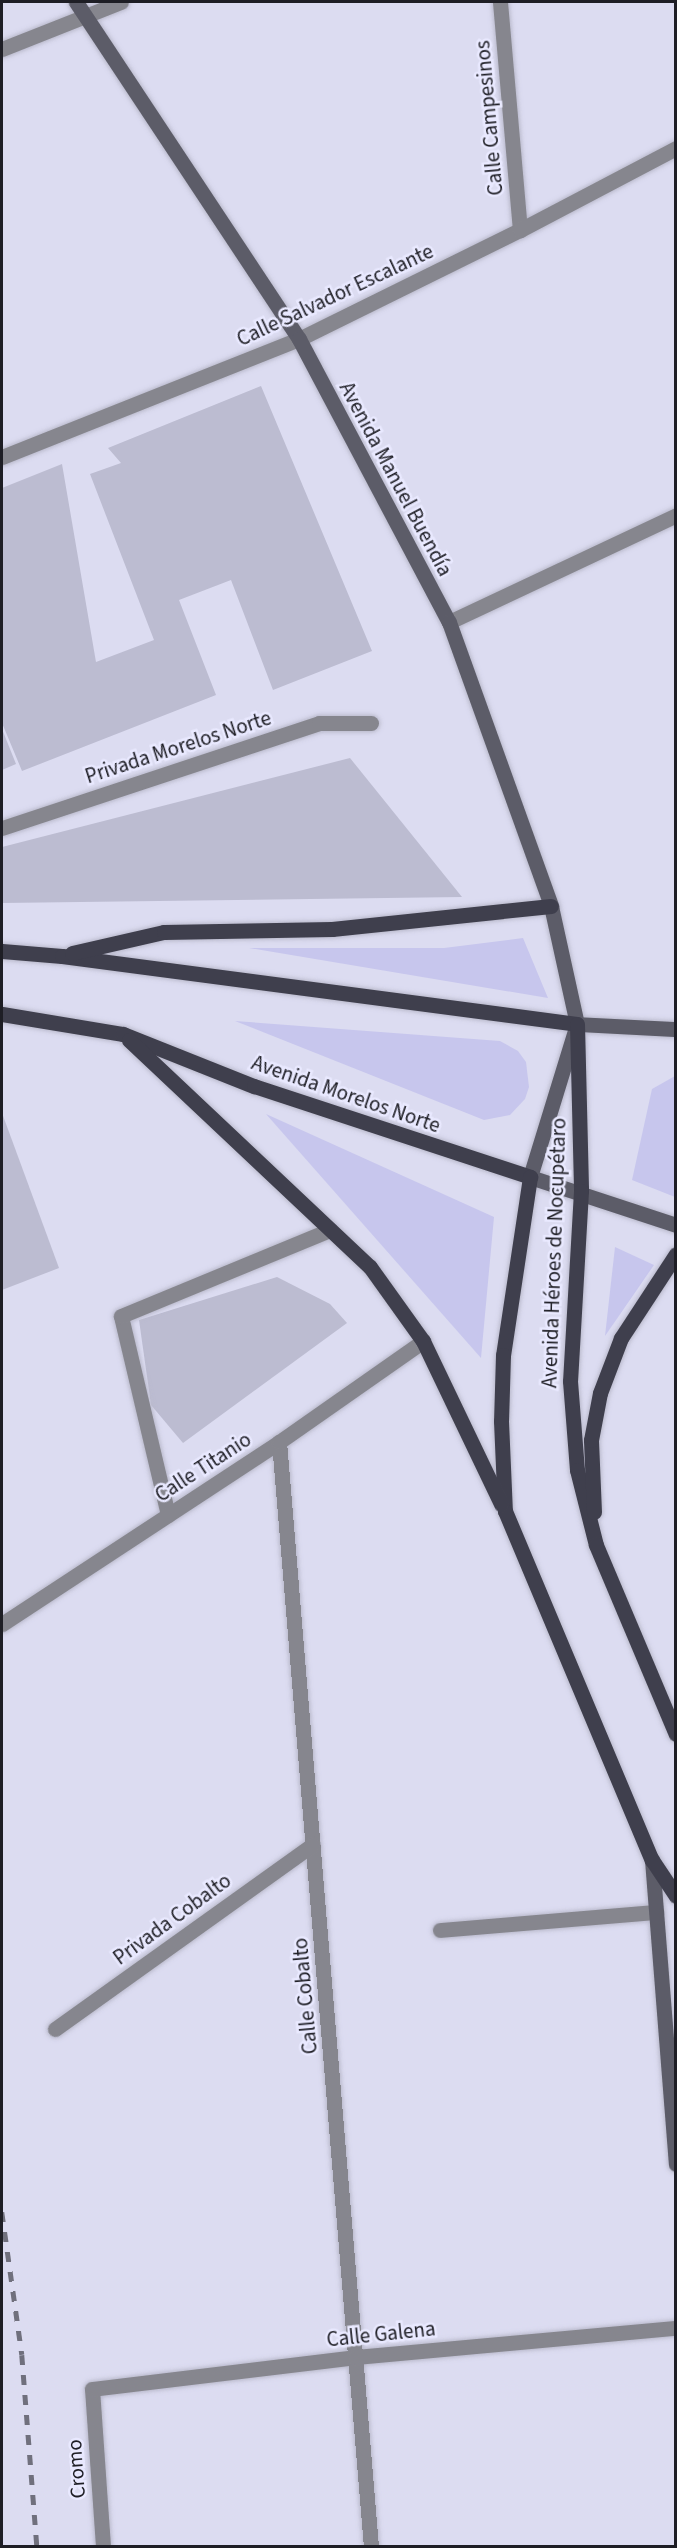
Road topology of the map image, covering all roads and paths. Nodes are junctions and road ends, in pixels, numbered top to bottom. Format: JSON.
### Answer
{"nodes":[{"id":1,"x":76,"y":2,"type":"edge"},
{"id":2,"x":121,"y":2,"type":"edge"},
{"id":3,"x":500,"y":2,"type":"edge"},
{"id":4,"x":87,"y":15,"type":"junction"},
{"id":5,"x":2,"y":49,"type":"edge"},
{"id":6,"x":675,"y":148,"type":"edge"},
{"id":7,"x":520,"y":230,"type":"junction"},
{"id":8,"x":298,"y":339,"type":"junction"},
{"id":9,"x":2,"y":457,"type":"edge"},
{"id":10,"x":675,"y":515,"type":"edge"},
{"id":11,"x":449,"y":622,"type":"junction"},
{"id":12,"x":371,"y":723,"type":"dead end"},
{"id":13,"x":2,"y":828,"type":"edge"},
{"id":14,"x":551,"y":906,"type":"junction"},
{"id":15,"x":2,"y":951,"type":"edge"},
{"id":16,"x":62,"y":956,"type":"junction"},
{"id":17,"x":2,"y":1014,"type":"edge"},
{"id":18,"x":578,"y":1024,"type":"junction"},
{"id":19,"x":675,"y":1029,"type":"edge"},
{"id":20,"x":123,"y":1034,"type":"junction"},
{"id":21,"x":530,"y":1177,"type":"junction"},
{"id":22,"x":581,"y":1191,"type":"junction"},
{"id":23,"x":675,"y":1225,"type":"edge"},
{"id":24,"x":330,"y":1230,"type":"junction"},
{"id":25,"x":675,"y":1254,"type":"edge"},
{"id":26,"x":423,"y":1341,"type":"junction"},
{"id":27,"x":279,"y":1442,"type":"junction"},
{"id":28,"x":505,"y":1511,"type":"junction"},
{"id":29,"x":168,"y":1515,"type":"junction"},
{"id":30,"x":596,"y":1545,"type":"junction"},
{"id":31,"x":2,"y":1624,"type":"edge"},
{"id":32,"x":675,"y":1734,"type":"edge"},
{"id":33,"x":313,"y":1844,"type":"junction"},
{"id":34,"x":652,"y":1860,"type":"junction"},
{"id":35,"x":675,"y":1896,"type":"edge"},
{"id":36,"x":656,"y":1912,"type":"junction"},
{"id":37,"x":440,"y":1930,"type":"dead end"},
{"id":38,"x":54,"y":2029,"type":"dead end"},
{"id":39,"x":675,"y":2164,"type":"edge"},
{"id":40,"x":675,"y":2328,"type":"edge"},
{"id":41,"x":355,"y":2357,"type":"junction"},
{"id":42,"x":92,"y":2389,"type":"joint"},
{"id":43,"x":103,"y":2547,"type":"edge"},
{"id":44,"x":371,"y":2547,"type":"edge"}],
"edges":[{"from":1,"to":4,"type":"street","name":"Avenida Manuel Buendía"},
{"from":2,"to":4,"type":"street"},
{"from":3,"to":7,"type":"street","name":"Calle Campesinos"},
{"from":4,"to":5,"type":"street"},
{"from":4,"to":8,"type":"street","name":"Avenida Manuel Buendía"},
{"from":6,"to":7,"type":"street","name":"Calle Salvador Escalante"},
{"from":7,"to":8,"type":"street","name":"Calle Salvador Escalante"},
{"from":8,"to":9,"type":"street","name":"Calle Salvador Escalante"},
{"from":8,"to":11,"type":"street","name":"Avenida Manuel Buendía"},
{"from":10,"to":11,"type":"street"},
{"from":11,"to":14,"type":"street","name":"Avenida Manuel Buendía"},
{"from":12,"to":13,"type":"street","name":"Privada Morelos Norte"},
{"from":14,"to":16,"type":"main road"},
{"from":14,"to":18,"type":"street","name":"Avenida Manuel Buendía"},
{"from":15,"to":16,"type":"main road"},
{"from":16,"to":18,"type":"main road"},
{"from":17,"to":20,"type":"main road","name":"Avenida Morelos Norte"},
{"from":18,"to":19,"type":"street"},
{"from":18,"to":21,"type":"street","name":"Avenida Héroes de Nocupétaro"},
{"from":18,"to":22,"type":"main road","name":"Avenida Héroes de Nocupétaro"},
{"from":20,"to":21,"type":"main road","name":"Avenida Morelos Norte"},
{"from":20,"to":24,"type":"main road"},
{"from":21,"to":22,"type":"street","name":"Avenida Morelos Norte"},
{"from":21,"to":28,"type":"main road","name":"Avenida Héroes de Nocupétaro"},
{"from":22,"to":23,"type":"street","name":"Avenida Morelos Norte"},
{"from":22,"to":30,"type":"main road","name":"Avenida Héroes de Nocupétaro"},
{"from":24,"to":26,"type":"main road"},
{"from":24,"to":29,"type":"street"},
{"from":25,"to":30,"type":"main road"},
{"from":26,"to":27,"type":"street","name":"Calle Titanio"},
{"from":26,"to":28,"type":"main road"},
{"from":27,"to":29,"type":"street","name":"Calle Titanio"},
{"from":27,"to":33,"type":"street","name":"Calle Cobalto"},
{"from":28,"to":34,"type":"main road","name":"Avenida Héroes de Nocupétaro"},
{"from":29,"to":31,"type":"street","name":"Calle Titanio"},
{"from":30,"to":32,"type":"main road","name":"Avenida Héroes de Nocupétaro"},
{"from":33,"to":38,"type":"street","name":"Privada Cobalto"},
{"from":33,"to":41,"type":"street","name":"Calle Cobalto"},
{"from":34,"to":35,"type":"main road","name":"Avenida Héroes de Nocupétaro"},
{"from":34,"to":36,"type":"street"},
{"from":36,"to":37,"type":"street"},
{"from":36,"to":39,"type":"street"},
{"from":40,"to":41,"type":"street","name":"Calle Galena"},
{"from":41,"to":42,"type":"street","name":"Calle Galena"},
{"from":41,"to":44,"type":"street","name":"Calle Cobalto"},
{"from":42,"to":43,"type":"street","name":"Cromo"}]}
